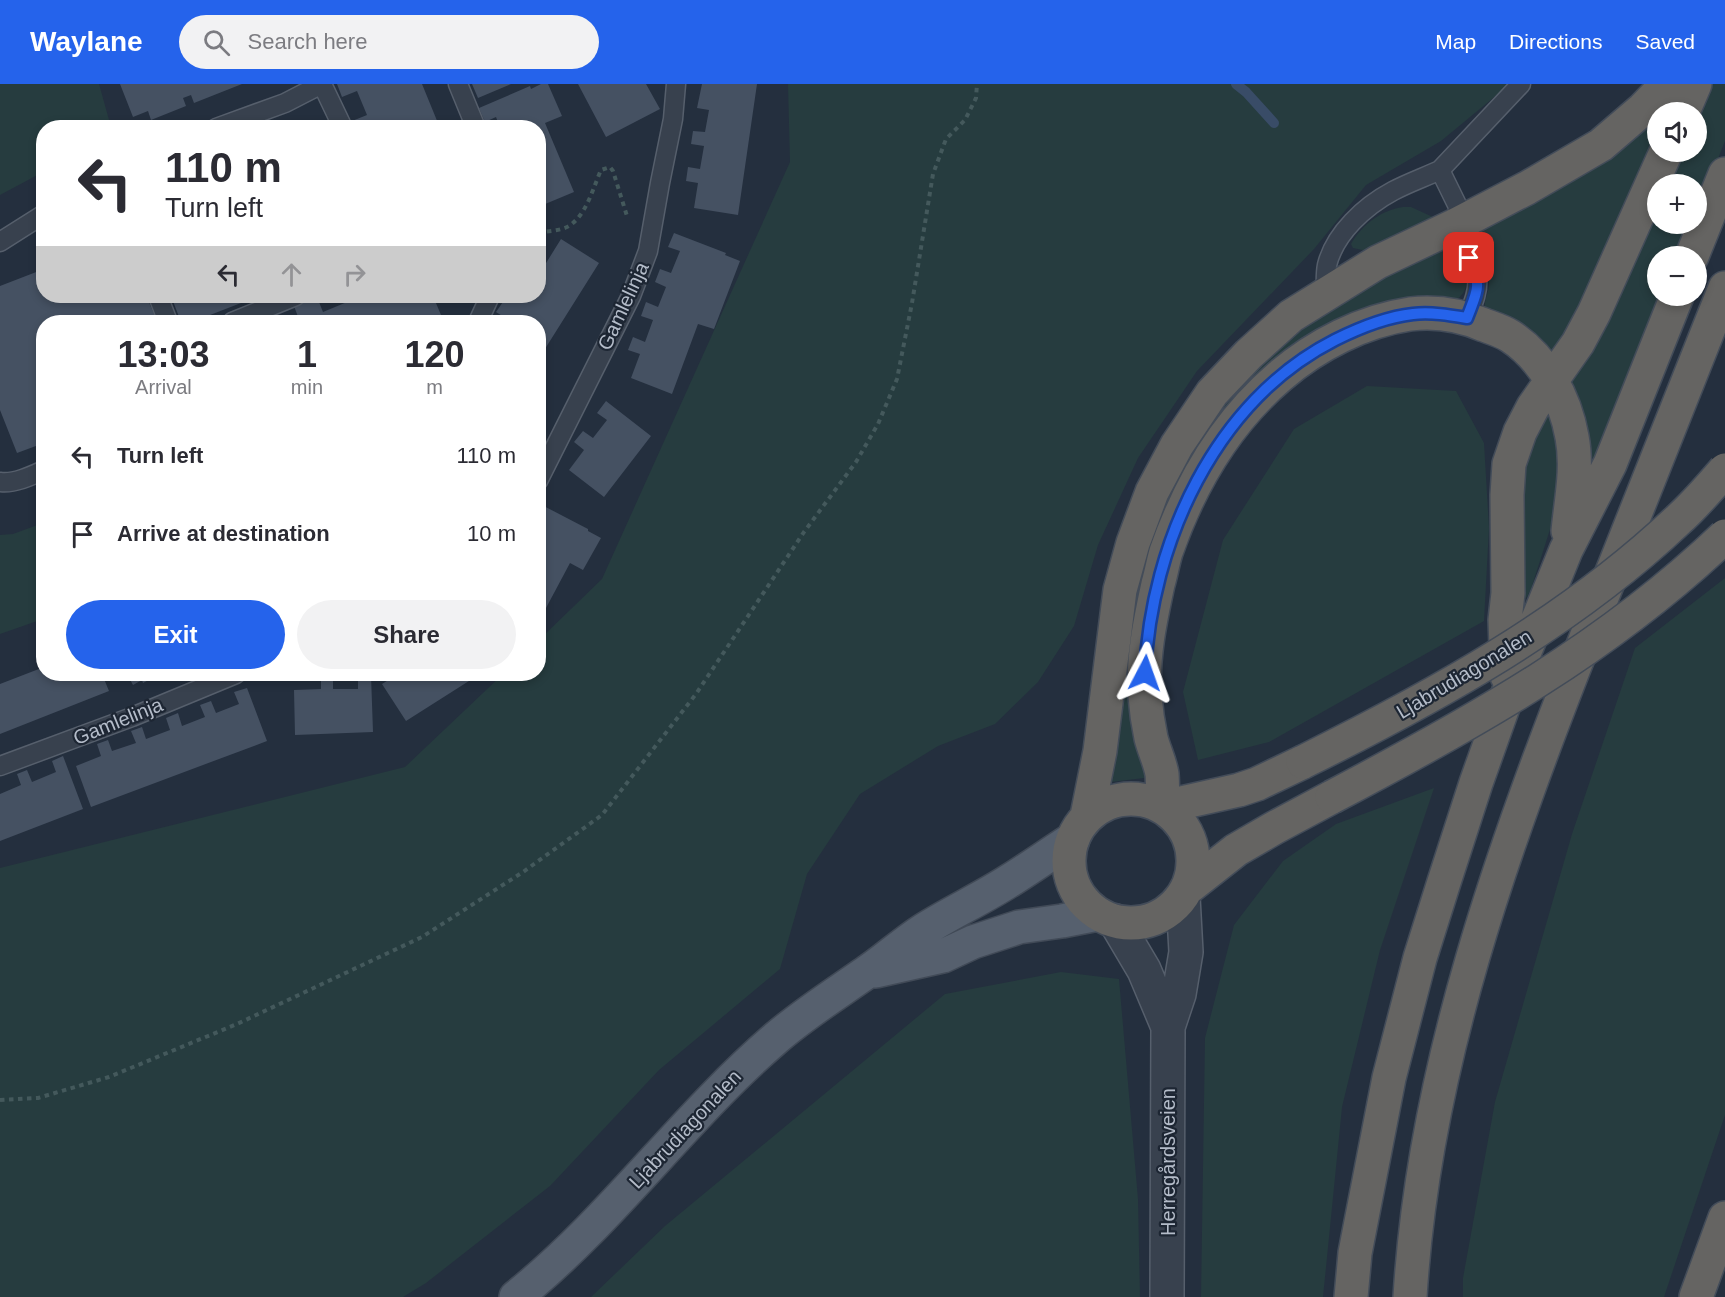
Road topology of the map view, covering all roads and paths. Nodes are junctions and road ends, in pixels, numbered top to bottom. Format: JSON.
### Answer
{"nodes":[{"id":1,"x":322,"y":84,"type":"edge"},
{"id":2,"x":458,"y":84,"type":"edge"},
{"id":3,"x":676,"y":84,"type":"edge"},
{"id":4,"x":977,"y":84,"type":"edge"},
{"id":5,"x":1521,"y":84,"type":"edge"},
{"id":6,"x":1667,"y":84,"type":"edge"},
{"id":7,"x":1695,"y":84,"type":"edge"},
{"id":8,"x":1687,"y":102,"type":"edge"},
{"id":9,"x":238,"y":120,"type":"edge"},
{"id":10,"x":339,"y":120,"type":"edge"},
{"id":11,"x":473,"y":120,"type":"edge"},
{"id":12,"x":1662,"y":162,"type":"edge"},
{"id":13,"x":1440,"y":170,"type":"junction"},
{"id":14,"x":1725,"y":174,"type":"edge"},
{"id":15,"x":36,"y":219,"type":"edge"},
{"id":16,"x":1459,"y":223,"type":"junction"},
{"id":17,"x":546,"y":231,"type":"edge"},
{"id":18,"x":651,"y":239,"type":"junction"},
{"id":19,"x":0,"y":242,"type":"edge"},
{"id":20,"x":1696,"y":246,"type":"edge"},
{"id":21,"x":1725,"y":288,"type":"edge"},
{"id":22,"x":1326,"y":293,"type":"junction"},
{"id":23,"x":279,"y":303,"type":"edge"},
{"id":24,"x":1673,"y":306,"type":"edge"},
{"id":25,"x":249,"y":315,"type":"edge"},
{"id":26,"x":1467,"y":318,"type":"junction"},
{"id":27,"x":1552,"y":380,"type":"junction"},
{"id":28,"x":546,"y":465,"type":"edge"},
{"id":29,"x":1725,"y":470,"type":"edge"},
{"id":30,"x":36,"y":473,"type":"edge"},
{"id":31,"x":0,"y":482,"type":"edge"},
{"id":32,"x":1725,"y":536,"type":"edge"},
{"id":33,"x":1566,"y":550,"type":"junction"},
{"id":34,"x":219,"y":681,"type":"edge"},
{"id":35,"x":1508,"y":693,"type":"junction"},
{"id":36,"x":0,"y":766,"type":"edge"},
{"id":37,"x":1163,"y":807,"type":"junction"},
{"id":38,"x":1080,"y":828,"type":"junction"},
{"id":39,"x":1186,"y":892,"type":"junction"},
{"id":40,"x":1106,"y":917,"type":"junction"},
{"id":41,"x":865,"y":974,"type":"junction"},
{"id":42,"x":1168,"y":1027,"type":"junction"},
{"id":43,"x":0,"y":1100,"type":"edge"},
{"id":44,"x":1725,"y":1218,"type":"edge"},
{"id":45,"x":516,"y":1297,"type":"edge"},
{"id":46,"x":1167,"y":1297,"type":"edge"},
{"id":47,"x":1351,"y":1297,"type":"edge"},
{"id":48,"x":1410,"y":1297,"type":"edge"},
{"id":49,"x":1696,"y":1297,"type":"edge"}],
"edges":[{"from":1,"to":9,"type":"lane"},
{"from":1,"to":10,"type":"lane"},
{"from":2,"to":11,"type":"lane"},
{"from":3,"to":18,"type":"lane","name":"Gamlelinja"},
{"from":4,"to":43,"type":"path"},
{"from":5,"to":13,"type":"lane"},
{"from":6,"to":16,"type":"highway"},
{"from":7,"to":8,"type":"highway"},
{"from":12,"to":27,"type":"highway"},
{"from":13,"to":16,"type":"lane"},
{"from":13,"to":22,"type":"lane"},
{"from":14,"to":20,"type":"highway"},
{"from":15,"to":19,"type":"lane"},
{"from":16,"to":22,"type":"highway"},
{"from":16,"to":26,"type":"lane"},
{"from":17,"to":18,"type":"path"},
{"from":18,"to":28,"type":"lane","name":"Gamlelinja"},
{"from":21,"to":48,"type":"highway"},
{"from":22,"to":38,"type":"highway"},
{"from":23,"to":25,"type":"lane"},
{"from":24,"to":33,"type":"highway"},
{"from":26,"to":27,"type":"highway"},
{"from":26,"to":37,"type":"highway"},
{"from":27,"to":33,"type":"highway"},
{"from":27,"to":35,"type":"highway"},
{"from":29,"to":37,"type":"highway","name":"Ljabrudiagonalen","bridge":true},
{"from":30,"to":31,"type":"lane"},
{"from":32,"to":39,"type":"highway","bridge":true},
{"from":33,"to":35,"type":"highway"},
{"from":34,"to":36,"type":"lane","name":"Gamlelinja"},
{"from":35,"to":47,"type":"highway"},
{"from":37,"to":38,"type":"highway"},
{"from":37,"to":39,"type":"highway"},
{"from":38,"to":40,"type":"highway"},
{"from":38,"to":41,"type":"main road","name":"Ljabrudiagonalen"},
{"from":39,"to":40,"type":"highway"},
{"from":39,"to":42,"type":"street","name":"Herregårdsveien"},
{"from":40,"to":41,"type":"main road","name":"Ljabrudiagonalen"},
{"from":40,"to":42,"type":"street","name":"Herregårdsveien"},
{"from":41,"to":45,"type":"main road","name":"Ljabrudiagonalen"},
{"from":42,"to":46,"type":"street","name":"Herregårdsveien"},
{"from":44,"to":49,"type":"highway"}]}
